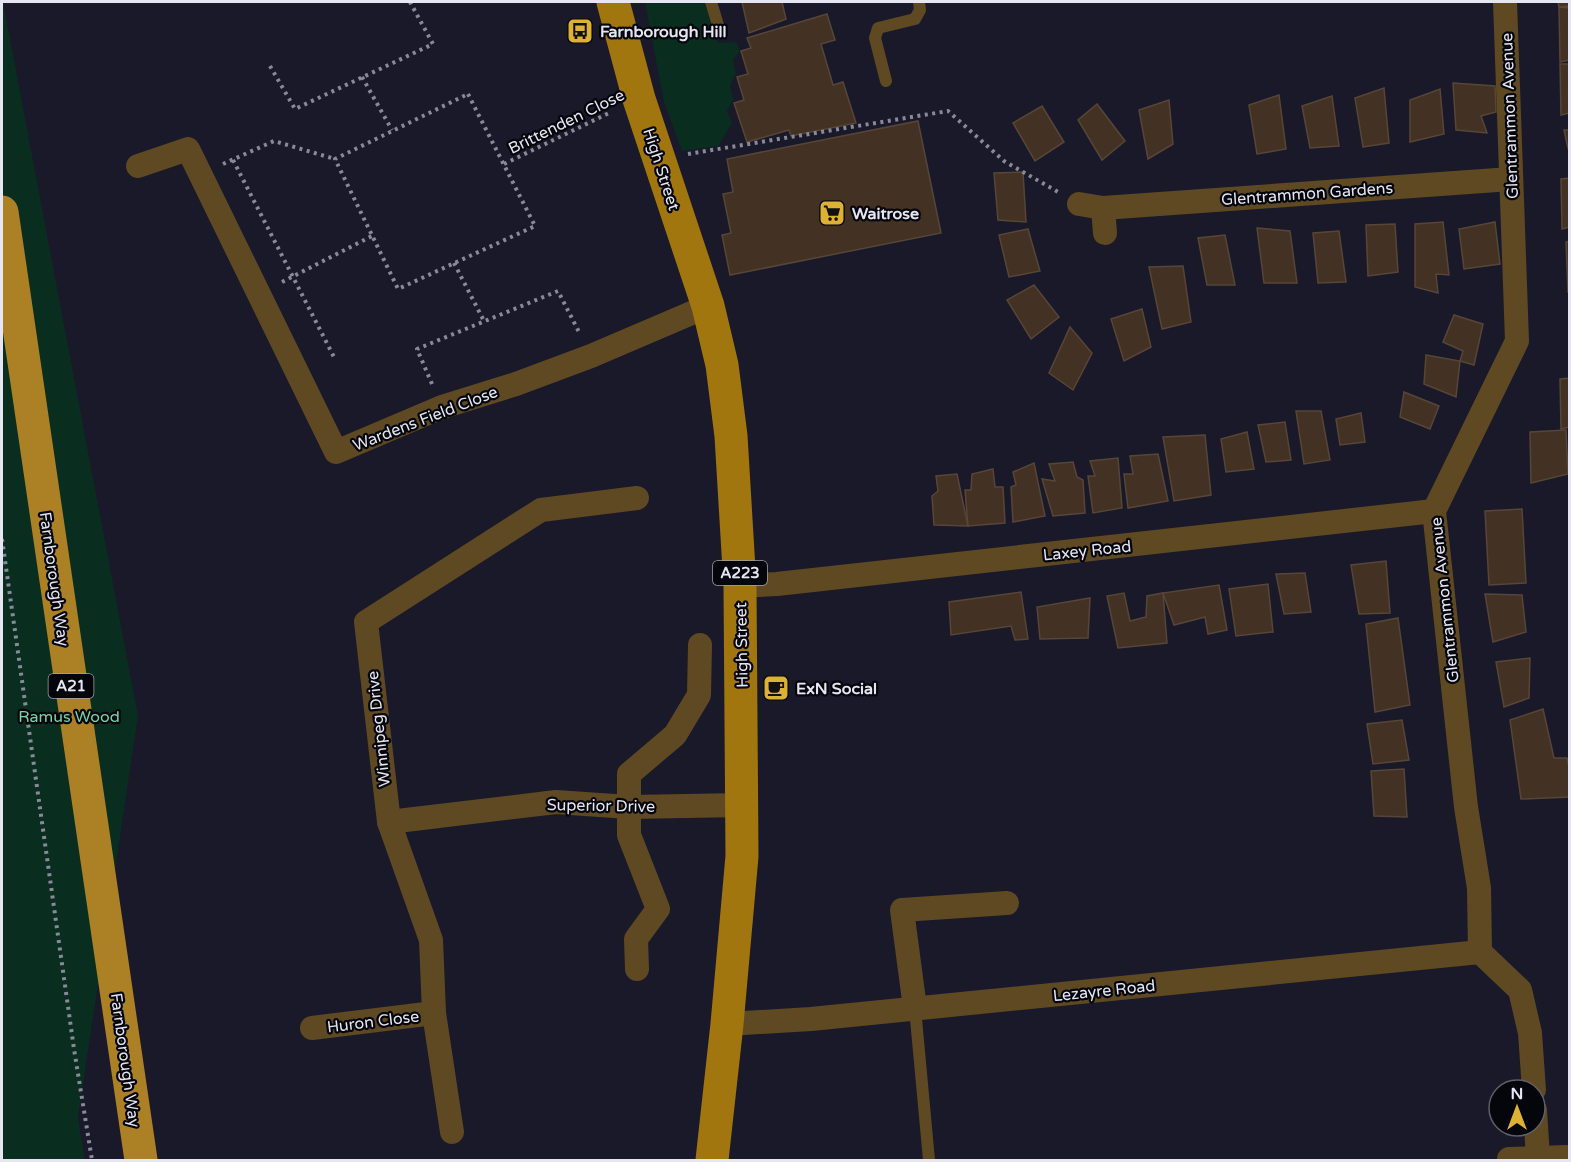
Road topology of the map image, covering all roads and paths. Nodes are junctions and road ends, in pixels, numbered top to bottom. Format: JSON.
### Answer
{"nodes":[{"id":1,"x":410,"y":2,"type":"edge"},
{"id":2,"x":613,"y":2,"type":"edge"},
{"id":3,"x":711,"y":2,"type":"edge"},
{"id":4,"x":919,"y":2,"type":"edge"},
{"id":5,"x":1505,"y":2,"type":"edge"},
{"id":6,"x":718,"y":26,"type":"dead end"},
{"id":7,"x":270,"y":66,"type":"dead end"},
{"id":8,"x":362,"y":77,"type":"junction"},
{"id":9,"x":886,"y":81,"type":"dead end"},
{"id":10,"x":639,"y":99,"type":"junction"},
{"id":11,"x":392,"y":130,"type":"junction"},
{"id":12,"x":722,"y":149,"type":"dead end"},
{"id":13,"x":335,"y":159,"type":"junction"},
{"id":14,"x":233,"y":160,"type":"junction"},
{"id":15,"x":504,"y":164,"type":"junction"},
{"id":16,"x":138,"y":166,"type":"dead end"},
{"id":17,"x":201,"y":174,"type":"junction"},
{"id":18,"x":1511,"y":178,"type":"junction"},
{"id":19,"x":1079,"y":204,"type":"joint"},
{"id":20,"x":1103,"y":208,"type":"junction"},
{"id":21,"x":2,"y":212,"type":"edge"},
{"id":22,"x":1105,"y":233,"type":"dead end"},
{"id":23,"x":372,"y":236,"type":"junction"},
{"id":24,"x":454,"y":263,"type":"junction"},
{"id":25,"x":293,"y":277,"type":"junction"},
{"id":26,"x":259,"y":294,"type":"junction"},
{"id":27,"x":708,"y":306,"type":"junction"},
{"id":28,"x":484,"y":321,"type":"junction"},
{"id":29,"x":591,"y":356,"type":"junction"},
{"id":30,"x":335,"y":359,"type":"dead end"},
{"id":31,"x":442,"y":407,"type":"junction"},
{"id":32,"x":637,"y":498,"type":"dead end"},
{"id":33,"x":1434,"y":511,"type":"junction"},
{"id":34,"x":2,"y":539,"type":"edge"},
{"id":35,"x":740,"y":586,"type":"junction"},
{"id":36,"x":700,"y":645,"type":"dead end"},
{"id":37,"x":743,"y":805,"type":"junction"},
{"id":38,"x":629,"y":807,"type":"junction"},
{"id":39,"x":389,"y":822,"type":"junction"},
{"id":40,"x":1007,"y":903,"type":"dead end"},
{"id":41,"x":1480,"y":952,"type":"junction"},
{"id":42,"x":637,"y":969,"type":"dead end"},
{"id":43,"x":915,"y":1008,"type":"junction"},
{"id":44,"x":434,"y":1013,"type":"junction"},
{"id":45,"x":727,"y":1024,"type":"junction"},
{"id":46,"x":312,"y":1028,"type":"dead end"},
{"id":47,"x":1533,"y":1078,"type":"edge"},
{"id":48,"x":452,"y":1132,"type":"dead end"},
{"id":49,"x":1537,"y":1138,"type":"edge"},
{"id":50,"x":1566,"y":1157,"type":"dead end"},
{"id":51,"x":1538,"y":1158,"type":"junction"},
{"id":52,"x":1509,"y":1159,"type":"edge"},
{"id":53,"x":92,"y":1161,"type":"edge"},
{"id":54,"x":141,"y":1161,"type":"edge"},
{"id":55,"x":712,"y":1161,"type":"edge"},
{"id":56,"x":929,"y":1161,"type":"edge"}],
"edges":[{"from":1,"to":8,"type":"path"},
{"from":2,"to":10,"type":"main road","name":"High Street","number":"A223"},
{"from":3,"to":6,"type":"lane"},
{"from":4,"to":9,"type":"lane"},
{"from":5,"to":18,"type":"street","name":"Glentrammon Avenue"},
{"from":7,"to":8,"type":"path"},
{"from":8,"to":11,"type":"path"},
{"from":10,"to":15,"type":"path","name":"Brittenden Close"},
{"from":10,"to":27,"type":"main road","name":"High Street","number":"A223"},
{"from":11,"to":13,"type":"path","name":"Brittenden Close"},
{"from":11,"to":15,"type":"path","name":"Brittenden Close"},
{"from":12,"to":19,"type":"path"},
{"from":13,"to":14,"type":"path"},
{"from":13,"to":23,"type":"path","name":"Brittenden Close"},
{"from":14,"to":17,"type":"path"},
{"from":14,"to":25,"type":"path"},
{"from":15,"to":24,"type":"path","name":"Brittenden Close"},
{"from":16,"to":17,"type":"street","name":"Wardens Field Close"},
{"from":17,"to":26,"type":"street","name":"Wardens Field Close"},
{"from":18,"to":20,"type":"street","name":"Glentrammon Gardens"},
{"from":18,"to":33,"type":"street","name":"Glentrammon Avenue"},
{"from":19,"to":20,"type":"street","name":"Glentrammon Gardens"},
{"from":20,"to":22,"type":"street"},
{"from":21,"to":54,"type":"highway","name":"Farnborough Way","number":"A21"},
{"from":23,"to":24,"type":"path","name":"Brittenden Close"},
{"from":23,"to":25,"type":"path"},
{"from":24,"to":28,"type":"path"},
{"from":25,"to":26,"type":"path"},
{"from":25,"to":30,"type":"path"},
{"from":26,"to":31,"type":"street","name":"Wardens Field Close"},
{"from":27,"to":29,"type":"street","name":"Wardens Field Close"},
{"from":27,"to":35,"type":"main road","name":"High Street","number":"A223"},
{"from":28,"to":29,"type":"path"},
{"from":28,"to":31,"type":"path"},
{"from":29,"to":31,"type":"street","name":"Wardens Field Close"},
{"from":32,"to":39,"type":"street","name":"Winnipeg Drive"},
{"from":33,"to":35,"type":"street","name":"Laxey Road"},
{"from":33,"to":41,"type":"street","name":"Glentrammon Avenue"},
{"from":34,"to":53,"type":"path"},
{"from":35,"to":37,"type":"main road","name":"High Street","number":"A223"},
{"from":36,"to":38,"type":"street"},
{"from":37,"to":38,"type":"street","name":"Superior Drive"},
{"from":37,"to":45,"type":"main road","name":"High Street","number":"A223"},
{"from":38,"to":39,"type":"street","name":"Superior Drive"},
{"from":38,"to":42,"type":"street"},
{"from":39,"to":44,"type":"street","name":"Winnipeg Drive"},
{"from":40,"to":43,"type":"street"},
{"from":41,"to":43,"type":"street","name":"Lezayre Road"},
{"from":41,"to":47,"type":"street"},
{"from":43,"to":45,"type":"street","name":"Lezayre Road"},
{"from":43,"to":56,"type":"lane"},
{"from":44,"to":46,"type":"street","name":"Huron Close"},
{"from":44,"to":48,"type":"street","name":"Winnipeg Drive"},
{"from":45,"to":55,"type":"main road","name":"High Street","number":"A223"},
{"from":49,"to":51,"type":"street"},
{"from":50,"to":51,"type":"street"},
{"from":51,"to":52,"type":"street"}]}
